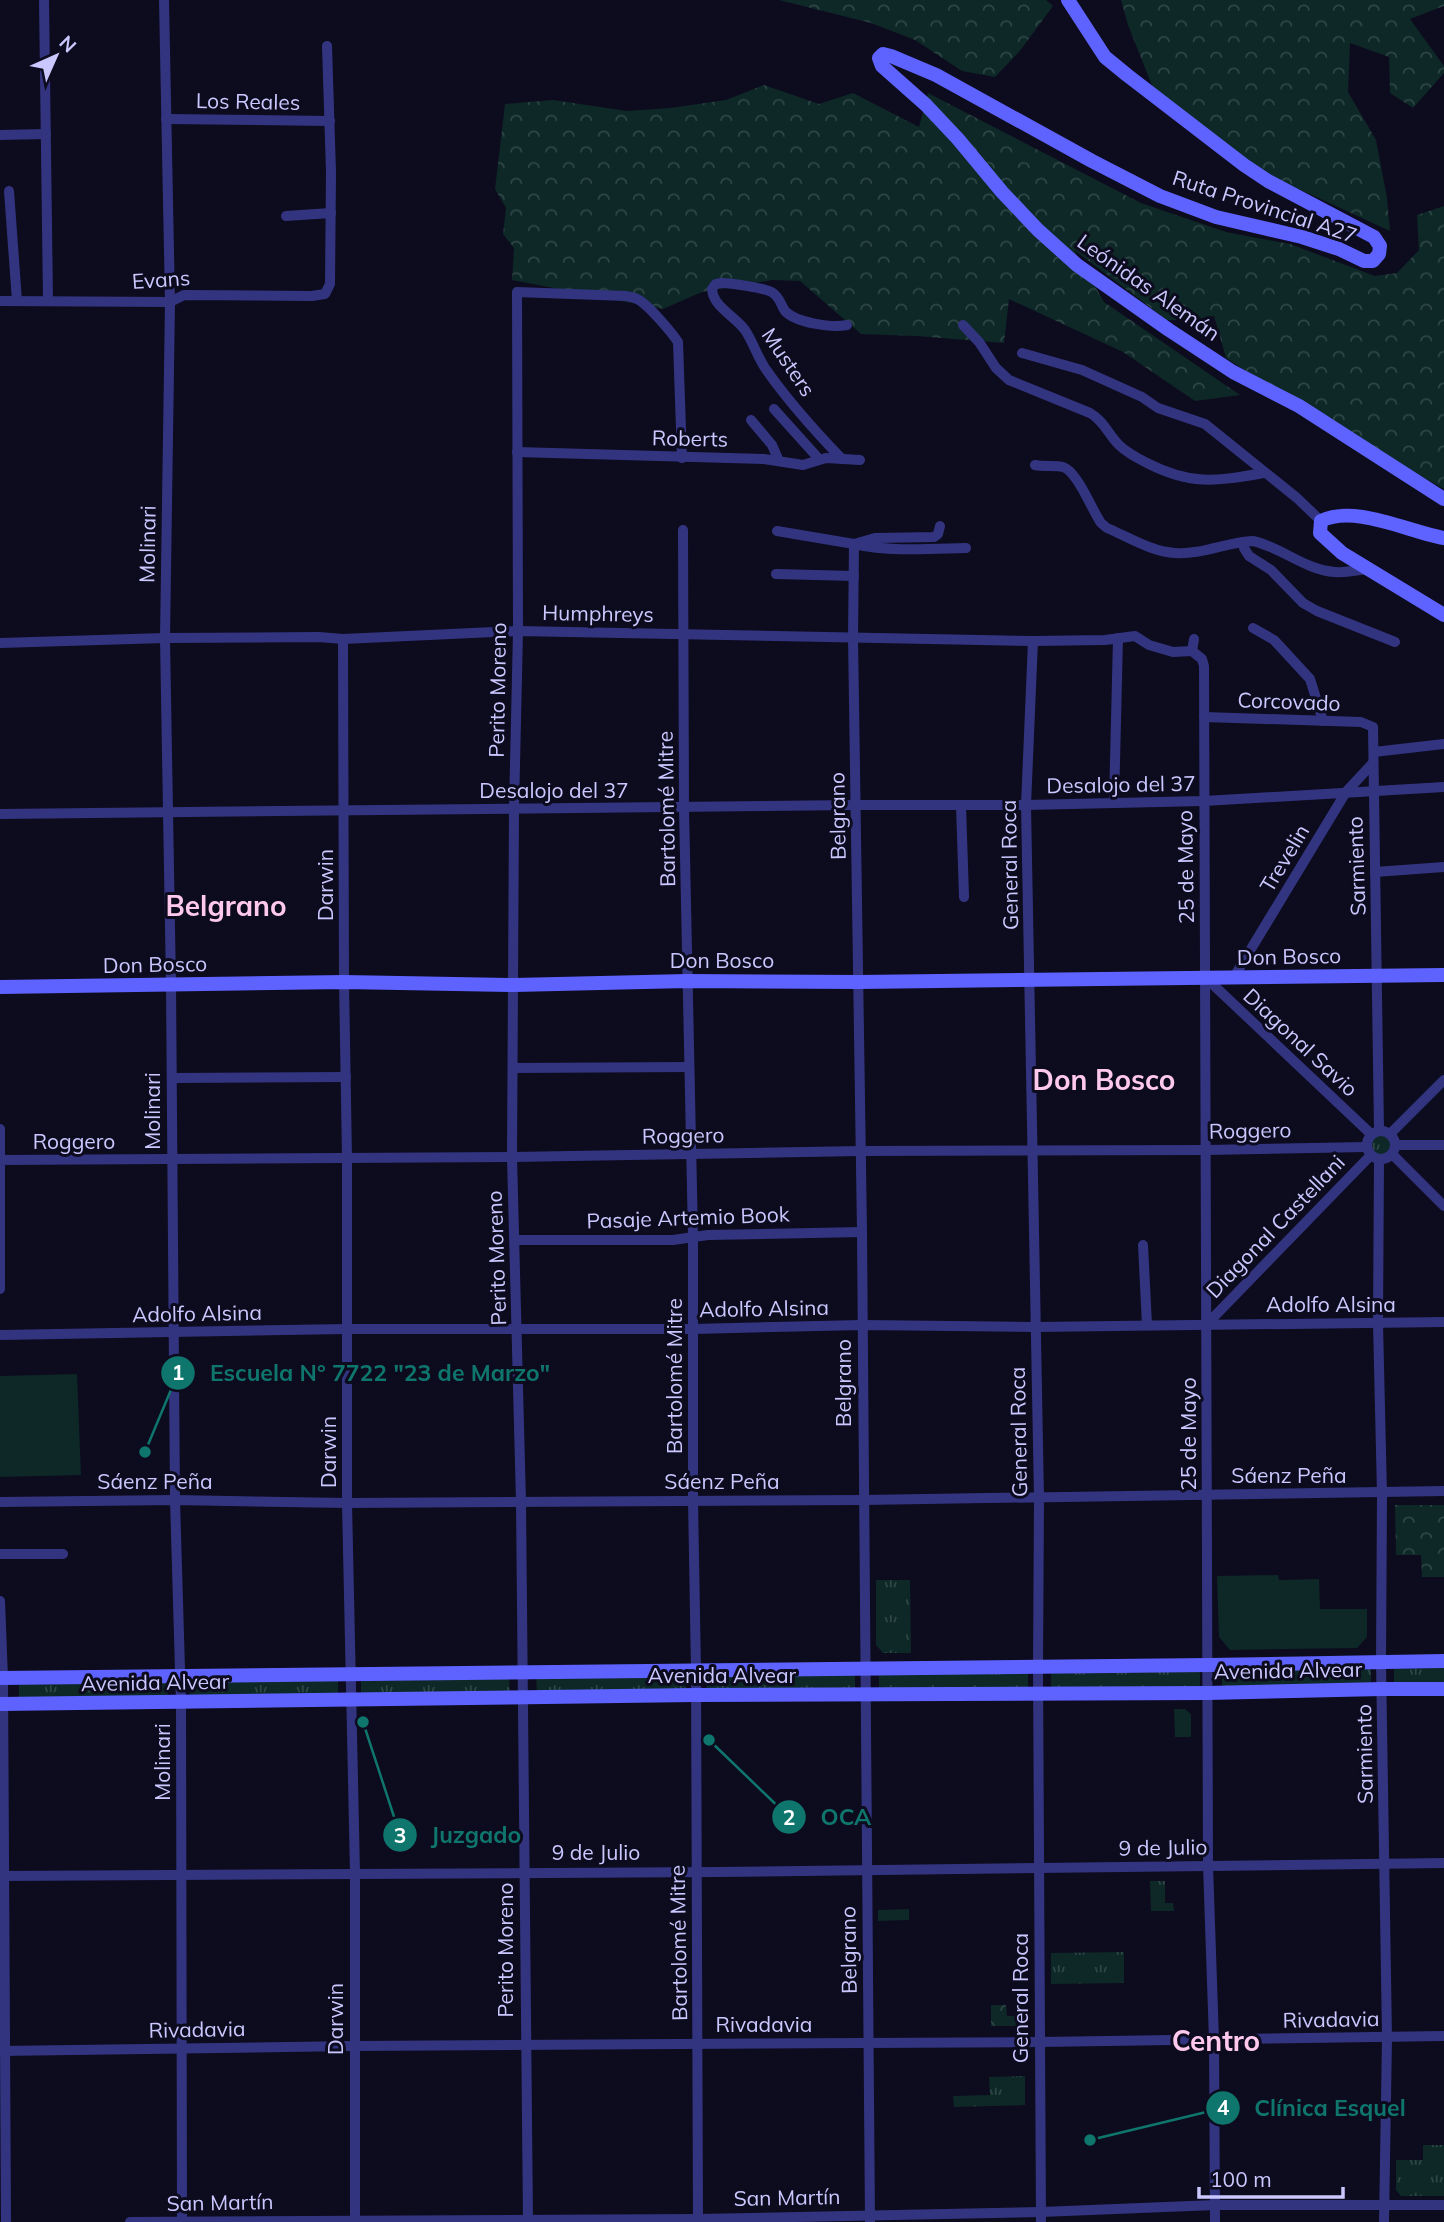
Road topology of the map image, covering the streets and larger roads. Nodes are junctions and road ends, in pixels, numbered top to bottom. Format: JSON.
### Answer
{"nodes":[{"id":1,"x":44,"y":0,"type":"edge"},
{"id":2,"x":163,"y":0,"type":"edge"},
{"id":3,"x":1068,"y":0,"type":"edge"},
{"id":4,"x":327,"y":46,"type":"dead end"},
{"id":5,"x":883,"y":54,"type":"joint"},
{"id":6,"x":166,"y":119,"type":"junction"},
{"id":7,"x":330,"y":121,"type":"junction"},
{"id":8,"x":46,"y":134,"type":"junction"},
{"id":9,"x":0,"y":135,"type":"edge"},
{"id":10,"x":9,"y":191,"type":"dead end"},
{"id":11,"x":331,"y":213,"type":"junction"},
{"id":12,"x":286,"y":216,"type":"dead end"},
{"id":13,"x":0,"y":301,"type":"edge"},
{"id":14,"x":17,"y":301,"type":"junction"},
{"id":15,"x":48,"y":301,"type":"junction"},
{"id":16,"x":170,"y":302,"type":"junction"},
{"id":17,"x":847,"y":325,"type":"dead end"},
{"id":18,"x":963,"y":325,"type":"dead end"},
{"id":19,"x":1022,"y":353,"type":"dead end"},
{"id":20,"x":774,"y":409,"type":"dead end"},
{"id":21,"x":751,"y":420,"type":"dead end"},
{"id":22,"x":517,"y":452,"type":"junction"},
{"id":23,"x":682,"y":458,"type":"junction"},
{"id":24,"x":819,"y":459,"type":"junction"},
{"id":25,"x":842,"y":459,"type":"junction"},
{"id":26,"x":860,"y":460,"type":"dead end"},
{"id":27,"x":779,"y":461,"type":"junction"},
{"id":28,"x":1035,"y":465,"type":"dead end"},
{"id":29,"x":1264,"y":473,"type":"junction"},
{"id":30,"x":1444,"y":499,"type":"edge"},
{"id":31,"x":1321,"y":521,"type":"junction"},
{"id":32,"x":940,"y":526,"type":"dead end"},
{"id":33,"x":683,"y":530,"type":"dead end"},
{"id":34,"x":777,"y":531,"type":"dead end"},
{"id":35,"x":1444,"y":538,"type":"edge"},
{"id":36,"x":1243,"y":541,"type":"junction"},
{"id":37,"x":854,"y":544,"type":"junction"},
{"id":38,"x":966,"y":548,"type":"dead end"},
{"id":39,"x":1369,"y":569,"type":"junction"},
{"id":40,"x":775,"y":574,"type":"dead end"},
{"id":41,"x":854,"y":576,"type":"junction"},
{"id":42,"x":1444,"y":615,"type":"edge"},
{"id":43,"x":1253,"y":628,"type":"dead end"},
{"id":44,"x":518,"y":631,"type":"junction"},
{"id":45,"x":684,"y":633,"type":"junction"},
{"id":46,"x":853,"y":637,"type":"junction"},
{"id":47,"x":165,"y":638,"type":"junction"},
{"id":48,"x":1118,"y":638,"type":"junction"},
{"id":49,"x":343,"y":639,"type":"junction"},
{"id":50,"x":1194,"y":639,"type":"dead end"},
{"id":51,"x":1033,"y":641,"type":"junction"},
{"id":52,"x":1395,"y":642,"type":"dead end"},
{"id":53,"x":0,"y":643,"type":"edge"},
{"id":54,"x":1192,"y":650,"type":"junction"},
{"id":55,"x":1203,"y":717,"type":"junction"},
{"id":56,"x":1323,"y":721,"type":"junction"},
{"id":57,"x":1373,"y":727,"type":"joint"},
{"id":58,"x":1444,"y":744,"type":"edge"},
{"id":59,"x":1374,"y":752,"type":"junction"},
{"id":60,"x":1372,"y":764,"type":"junction"},
{"id":61,"x":1444,"y":787,"type":"edge"},
{"id":62,"x":1373,"y":790,"type":"junction"},
{"id":63,"x":1346,"y":792,"type":"junction"},
{"id":64,"x":1203,"y":801,"type":"junction"},
{"id":65,"x":1114,"y":803,"type":"junction"},
{"id":66,"x":857,"y":804,"type":"junction"},
{"id":67,"x":961,"y":805,"type":"junction"},
{"id":68,"x":1026,"y":805,"type":"junction"},
{"id":69,"x":684,"y":808,"type":"junction"},
{"id":70,"x":514,"y":809,"type":"junction"},
{"id":71,"x":168,"y":811,"type":"junction"},
{"id":72,"x":344,"y":811,"type":"junction"},
{"id":73,"x":0,"y":814,"type":"edge"},
{"id":74,"x":1444,"y":867,"type":"edge"},
{"id":75,"x":1376,"y":872,"type":"junction"},
{"id":76,"x":964,"y":897,"type":"dead end"},
{"id":77,"x":1444,"y":975,"type":"edge"},
{"id":78,"x":1377,"y":976,"type":"junction"},
{"id":79,"x":1206,"y":977,"type":"junction"},
{"id":80,"x":1234,"y":977,"type":"junction"},
{"id":81,"x":1031,"y":979,"type":"junction"},
{"id":82,"x":687,"y":981,"type":"junction"},
{"id":83,"x":344,"y":982,"type":"junction"},
{"id":84,"x":859,"y":982,"type":"junction"},
{"id":85,"x":172,"y":985,"type":"junction"},
{"id":86,"x":514,"y":985,"type":"junction"},
{"id":87,"x":0,"y":987,"type":"edge"},
{"id":88,"x":690,"y":1067,"type":"junction"},
{"id":89,"x":513,"y":1068,"type":"junction"},
{"id":90,"x":346,"y":1077,"type":"junction"},
{"id":91,"x":172,"y":1078,"type":"junction"},
{"id":92,"x":1444,"y":1080,"type":"edge"},
{"id":93,"x":0,"y":1129,"type":"edge"},
{"id":94,"x":1375,"y":1132,"type":"junction"},
{"id":95,"x":1390,"y":1134,"type":"junction"},
{"id":96,"x":1444,"y":1146,"type":"edge"},
{"id":97,"x":1206,"y":1150,"type":"junction"},
{"id":98,"x":1394,"y":1150,"type":"junction"},
{"id":99,"x":861,"y":1151,"type":"junction"},
{"id":100,"x":1032,"y":1151,"type":"junction"},
{"id":101,"x":691,"y":1153,"type":"junction"},
{"id":102,"x":1372,"y":1154,"type":"junction"},
{"id":103,"x":512,"y":1157,"type":"junction"},
{"id":104,"x":347,"y":1158,"type":"junction"},
{"id":105,"x":1,"y":1160,"type":"edge"},
{"id":106,"x":171,"y":1160,"type":"junction"},
{"id":107,"x":1444,"y":1206,"type":"edge"},
{"id":108,"x":862,"y":1232,"type":"junction"},
{"id":109,"x":693,"y":1237,"type":"junction"},
{"id":110,"x":515,"y":1240,"type":"junction"},
{"id":111,"x":1143,"y":1245,"type":"dead end"},
{"id":112,"x":0,"y":1289,"type":"edge"},
{"id":113,"x":1444,"y":1322,"type":"edge"},
{"id":114,"x":1378,"y":1323,"type":"junction"},
{"id":115,"x":1206,"y":1324,"type":"junction"},
{"id":116,"x":862,"y":1325,"type":"junction"},
{"id":117,"x":1147,"y":1325,"type":"junction"},
{"id":118,"x":1035,"y":1327,"type":"junction"},
{"id":119,"x":517,"y":1328,"type":"junction"},
{"id":120,"x":347,"y":1329,"type":"junction"},
{"id":121,"x":693,"y":1329,"type":"junction"},
{"id":122,"x":173,"y":1333,"type":"junction"},
{"id":123,"x":0,"y":1335,"type":"edge"},
{"id":124,"x":1444,"y":1492,"type":"edge"},
{"id":125,"x":1382,"y":1494,"type":"junction"},
{"id":126,"x":1207,"y":1495,"type":"junction"},
{"id":127,"x":1039,"y":1497,"type":"junction"},
{"id":128,"x":174,"y":1500,"type":"junction"},
{"id":129,"x":692,"y":1500,"type":"junction"},
{"id":130,"x":863,"y":1500,"type":"junction"},
{"id":131,"x":0,"y":1502,"type":"edge"},
{"id":132,"x":521,"y":1502,"type":"junction"},
{"id":133,"x":347,"y":1503,"type":"junction"},
{"id":134,"x":0,"y":1554,"type":"edge"},
{"id":135,"x":63,"y":1555,"type":"dead end"},
{"id":136,"x":0,"y":1601,"type":"edge"},
{"id":137,"x":1444,"y":1661,"type":"edge"},
{"id":138,"x":1381,"y":1662,"type":"junction"},
{"id":139,"x":1209,"y":1665,"type":"junction"},
{"id":140,"x":1038,"y":1667,"type":"junction"},
{"id":141,"x":864,"y":1669,"type":"junction"},
{"id":142,"x":696,"y":1671,"type":"junction"},
{"id":143,"x":522,"y":1673,"type":"junction"},
{"id":144,"x":351,"y":1674,"type":"junction"},
{"id":145,"x":180,"y":1676,"type":"junction"},
{"id":146,"x":1,"y":1678,"type":"edge"},
{"id":147,"x":1382,"y":1689,"type":"junction"},
{"id":148,"x":1444,"y":1689,"type":"edge"},
{"id":149,"x":1038,"y":1693,"type":"junction"},
{"id":150,"x":1208,"y":1693,"type":"junction"},
{"id":151,"x":695,"y":1695,"type":"junction"},
{"id":152,"x":865,"y":1695,"type":"junction"},
{"id":153,"x":521,"y":1698,"type":"junction"},
{"id":154,"x":352,"y":1701,"type":"junction"},
{"id":155,"x":181,"y":1703,"type":"junction"},
{"id":156,"x":1,"y":1704,"type":"edge"},
{"id":157,"x":1444,"y":1863,"type":"edge"},
{"id":158,"x":1384,"y":1864,"type":"junction"},
{"id":159,"x":1208,"y":1865,"type":"junction"},
{"id":160,"x":1039,"y":1868,"type":"junction"},
{"id":161,"x":866,"y":1869,"type":"junction"},
{"id":162,"x":524,"y":1871,"type":"junction"},
{"id":163,"x":696,"y":1872,"type":"junction"},
{"id":164,"x":355,"y":1873,"type":"junction"},
{"id":165,"x":181,"y":1874,"type":"junction"},
{"id":166,"x":2,"y":1876,"type":"edge"},
{"id":167,"x":1444,"y":2036,"type":"edge"},
{"id":168,"x":1387,"y":2038,"type":"junction"},
{"id":169,"x":1214,"y":2040,"type":"junction"},
{"id":170,"x":868,"y":2042,"type":"junction"},
{"id":171,"x":1040,"y":2042,"type":"junction"},
{"id":172,"x":699,"y":2044,"type":"junction"},
{"id":173,"x":354,"y":2046,"type":"junction"},
{"id":174,"x":525,"y":2046,"type":"junction"},
{"id":175,"x":181,"y":2049,"type":"junction"},
{"id":176,"x":2,"y":2050,"type":"edge"},
{"id":177,"x":1384,"y":2204,"type":"junction"},
{"id":178,"x":1215,"y":2205,"type":"junction"},
{"id":179,"x":1444,"y":2205,"type":"edge"},
{"id":180,"x":1041,"y":2217,"type":"edge"},
{"id":181,"x":870,"y":2218,"type":"edge"},
{"id":182,"x":528,"y":2220,"type":"edge"},
{"id":183,"x":698,"y":2220,"type":"edge"},
{"id":184,"x":355,"y":2221,"type":"edge"},
{"id":185,"x":6,"y":2222,"type":"edge"},
{"id":186,"x":130,"y":2222,"type":"edge"},
{"id":187,"x":182,"y":2222,"type":"edge"},
{"id":188,"x":1215,"y":2222,"type":"edge"},
{"id":189,"x":1384,"y":2222,"type":"edge"}],
"edges":[{"from":1,"to":8,"type":"street"},
{"from":2,"to":6,"type":"street","name":"Molinari"},
{"from":3,"to":5,"type":"street","name":"Ruta Provincial A27"},
{"from":4,"to":7,"type":"street"},
{"from":5,"to":30,"type":"street","name":"Leónidas Alemán"},
{"from":6,"to":7,"type":"street","name":"Los Reales"},
{"from":6,"to":16,"type":"street","name":"Molinari"},
{"from":7,"to":11,"type":"street"},
{"from":8,"to":9,"type":"street"},
{"from":8,"to":15,"type":"street"},
{"from":10,"to":14,"type":"street"},
{"from":11,"to":12,"type":"street"},
{"from":11,"to":16,"type":"street","name":"Evans"},
{"from":13,"to":14,"type":"street","name":"Evans"},
{"from":14,"to":15,"type":"street","name":"Evans"},
{"from":15,"to":16,"type":"street","name":"Evans"},
{"from":16,"to":47,"type":"street","name":"Molinari"},
{"from":17,"to":25,"type":"street","name":"Musters"},
{"from":18,"to":29,"type":"street"},
{"from":19,"to":29,"type":"street"},
{"from":20,"to":24,"type":"street"},
{"from":21,"to":27,"type":"street"},
{"from":22,"to":23,"type":"street","name":"Roberts"},
{"from":22,"to":23,"type":"street","name":"Perito Moreno"},
{"from":22,"to":44,"type":"street","name":"Perito Moreno"},
{"from":23,"to":27,"type":"street","name":"Roberts"},
{"from":24,"to":25,"type":"street","name":"Roberts"},
{"from":24,"to":27,"type":"street","name":"Roberts"},
{"from":25,"to":26,"type":"street","name":"Roberts"},
{"from":28,"to":36,"type":"street"},
{"from":29,"to":31,"type":"street"},
{"from":31,"to":35,"type":"street"},
{"from":31,"to":39,"type":"street"},
{"from":32,"to":37,"type":"street"},
{"from":33,"to":45,"type":"street","name":"Bartolomé Mitre"},
{"from":34,"to":37,"type":"street"},
{"from":36,"to":39,"type":"street"},
{"from":36,"to":52,"type":"street"},
{"from":37,"to":38,"type":"street"},
{"from":37,"to":41,"type":"street","name":"Belgrano"},
{"from":39,"to":42,"type":"street"},
{"from":40,"to":41,"type":"street"},
{"from":41,"to":46,"type":"street","name":"Belgrano"},
{"from":43,"to":56,"type":"street"},
{"from":44,"to":45,"type":"street","name":"Humphreys"},
{"from":44,"to":49,"type":"street","name":"Humphreys"},
{"from":44,"to":70,"type":"street","name":"Perito Moreno"},
{"from":45,"to":46,"type":"street","name":"Humphreys"},
{"from":45,"to":69,"type":"street","name":"Bartolomé Mitre"},
{"from":46,"to":51,"type":"street","name":"Humphreys"},
{"from":46,"to":66,"type":"street","name":"Belgrano"},
{"from":47,"to":49,"type":"street","name":"Humphreys"},
{"from":47,"to":53,"type":"street","name":"Humphreys"},
{"from":47,"to":71,"type":"street","name":"Molinari"},
{"from":48,"to":51,"type":"street","name":"Humphreys"},
{"from":48,"to":54,"type":"street","name":"Humphreys"},
{"from":48,"to":65,"type":"street"},
{"from":49,"to":72,"type":"street","name":"Darwin"},
{"from":50,"to":54,"type":"street"},
{"from":51,"to":68,"type":"street","name":"General Roca"},
{"from":54,"to":55,"type":"street","name":"25 de Mayo"},
{"from":55,"to":56,"type":"street","name":"Corcovado"},
{"from":55,"to":64,"type":"street","name":"25 de Mayo"},
{"from":56,"to":57,"type":"street","name":"Corcovado"},
{"from":57,"to":59,"type":"street","name":"Sarmiento"},
{"from":58,"to":59,"type":"street"},
{"from":59,"to":60,"type":"street","name":"Sarmiento"},
{"from":60,"to":62,"type":"street","name":"Sarmiento"},
{"from":60,"to":63,"type":"street","name":"Trevelin"},
{"from":61,"to":62,"type":"street","name":"Desalojo del 37"},
{"from":62,"to":63,"type":"street","name":"Desalojo del 37"},
{"from":62,"to":75,"type":"street","name":"Sarmiento"},
{"from":63,"to":64,"type":"street","name":"Desalojo del 37"},
{"from":63,"to":80,"type":"street","name":"Trevelin"},
{"from":64,"to":65,"type":"street","name":"Desalojo del 37"},
{"from":64,"to":79,"type":"street","name":"25 de Mayo"},
{"from":65,"to":68,"type":"street","name":"Desalojo del 37"},
{"from":66,"to":67,"type":"street","name":"Desalojo del 37"},
{"from":66,"to":69,"type":"street","name":"Desalojo del 37"},
{"from":66,"to":84,"type":"street","name":"Belgrano"},
{"from":67,"to":68,"type":"street","name":"Desalojo del 37"},
{"from":67,"to":76,"type":"street"},
{"from":68,"to":81,"type":"street","name":"General Roca"},
{"from":69,"to":70,"type":"street","name":"Desalojo del 37"},
{"from":69,"to":82,"type":"street","name":"Bartolomé Mitre"},
{"from":70,"to":72,"type":"street","name":"Desalojo del 37"},
{"from":70,"to":86,"type":"street","name":"Perito Moreno"},
{"from":71,"to":72,"type":"street","name":"Desalojo del 37"},
{"from":71,"to":73,"type":"street","name":"Desalojo del 37"},
{"from":71,"to":85,"type":"street","name":"Molinari"},
{"from":72,"to":83,"type":"street","name":"Darwin"},
{"from":74,"to":75,"type":"street"},
{"from":75,"to":78,"type":"street","name":"Sarmiento"},
{"from":77,"to":78,"type":"street","name":"Don Bosco"},
{"from":78,"to":80,"type":"street","name":"Don Bosco"},
{"from":78,"to":94,"type":"street","name":"Sarmiento"},
{"from":79,"to":80,"type":"street","name":"Don Bosco"},
{"from":79,"to":81,"type":"street","name":"Don Bosco"},
{"from":79,"to":94,"type":"street","name":"Diagonal Savio"},
{"from":79,"to":97,"type":"street","name":"25 de Mayo"},
{"from":81,"to":84,"type":"street","name":"Don Bosco"},
{"from":81,"to":100,"type":"street","name":"General Roca"},
{"from":82,"to":84,"type":"street","name":"Don Bosco"},
{"from":82,"to":86,"type":"street","name":"Don Bosco"},
{"from":82,"to":88,"type":"street","name":"Bartolomé Mitre"},
{"from":83,"to":85,"type":"street","name":"Don Bosco"},
{"from":83,"to":86,"type":"street","name":"Don Bosco"},
{"from":83,"to":90,"type":"street","name":"Darwin"},
{"from":84,"to":99,"type":"street","name":"Belgrano"},
{"from":85,"to":87,"type":"street","name":"Don Bosco"},
{"from":85,"to":91,"type":"street","name":"Molinari"},
{"from":86,"to":89,"type":"street","name":"Perito Moreno"},
{"from":88,"to":89,"type":"street"},
{"from":88,"to":101,"type":"street","name":"Bartolomé Mitre"},
{"from":89,"to":103,"type":"street","name":"Perito Moreno"},
{"from":90,"to":91,"type":"street"},
{"from":90,"to":104,"type":"street","name":"Darwin"},
{"from":91,"to":106,"type":"street","name":"Molinari"},
{"from":92,"to":95,"type":"street"},
{"from":93,"to":105,"type":"street"},
{"from":94,"to":95,"type":"street"},
{"from":94,"to":102,"type":"street"},
{"from":95,"to":98,"type":"street"},
{"from":96,"to":98,"type":"street"},
{"from":97,"to":100,"type":"street","name":"Roggero"},
{"from":97,"to":102,"type":"street","name":"Roggero"},
{"from":97,"to":115,"type":"street","name":"25 de Mayo"},
{"from":98,"to":102,"type":"street"},
{"from":98,"to":107,"type":"street"},
{"from":99,"to":100,"type":"street","name":"Roggero"},
{"from":99,"to":101,"type":"street","name":"Roggero"},
{"from":99,"to":108,"type":"street","name":"Belgrano"},
{"from":100,"to":118,"type":"street","name":"General Roca"},
{"from":101,"to":103,"type":"street","name":"Roggero"},
{"from":101,"to":109,"type":"street","name":"Bartolomé Mitre"},
{"from":102,"to":114,"type":"street","name":"Sarmiento"},
{"from":102,"to":115,"type":"street","name":"Diagonal Castellani"},
{"from":103,"to":104,"type":"street","name":"Roggero"},
{"from":103,"to":110,"type":"street","name":"Perito Moreno"},
{"from":104,"to":106,"type":"street","name":"Roggero"},
{"from":104,"to":120,"type":"street","name":"Darwin"},
{"from":105,"to":106,"type":"street","name":"Roggero"},
{"from":105,"to":112,"type":"street"},
{"from":106,"to":122,"type":"street","name":"Molinari"},
{"from":108,"to":109,"type":"street","name":"Pasaje Artemio Book"},
{"from":108,"to":116,"type":"street","name":"Belgrano"},
{"from":109,"to":110,"type":"street","name":"Pasaje Artemio Book"},
{"from":109,"to":121,"type":"street","name":"Bartolomé Mitre"},
{"from":110,"to":119,"type":"street","name":"Perito Moreno"},
{"from":111,"to":117,"type":"street"},
{"from":113,"to":114,"type":"street","name":"Adolfo Alsina"},
{"from":114,"to":115,"type":"street","name":"Adolfo Alsina"},
{"from":114,"to":125,"type":"street","name":"Sarmiento"},
{"from":115,"to":117,"type":"street","name":"Adolfo Alsina"},
{"from":115,"to":126,"type":"street","name":"25 de Mayo"},
{"from":116,"to":118,"type":"street","name":"Adolfo Alsina"},
{"from":116,"to":121,"type":"street","name":"Adolfo Alsina"},
{"from":116,"to":130,"type":"street","name":"Belgrano"},
{"from":117,"to":118,"type":"street","name":"Adolfo Alsina"},
{"from":118,"to":127,"type":"street","name":"General Roca"},
{"from":119,"to":120,"type":"street","name":"Adolfo Alsina"},
{"from":119,"to":121,"type":"street","name":"Adolfo Alsina"},
{"from":119,"to":132,"type":"street","name":"Perito Moreno"},
{"from":120,"to":122,"type":"street","name":"Adolfo Alsina"},
{"from":120,"to":133,"type":"street","name":"Darwin"},
{"from":121,"to":129,"type":"street","name":"Bartolomé Mitre"},
{"from":122,"to":123,"type":"street","name":"Adolfo Alsina"},
{"from":122,"to":128,"type":"street","name":"Molinari"},
{"from":124,"to":125,"type":"street","name":"Sáenz Peña"},
{"from":125,"to":126,"type":"street","name":"Sáenz Peña"},
{"from":125,"to":138,"type":"street","name":"Sarmiento"},
{"from":126,"to":127,"type":"street","name":"Sáenz Peña"},
{"from":126,"to":139,"type":"street","name":"25 de Mayo"},
{"from":127,"to":130,"type":"street","name":"Sáenz Peña"},
{"from":127,"to":140,"type":"street","name":"General Roca"},
{"from":128,"to":131,"type":"street","name":"Sáenz Peña"},
{"from":128,"to":133,"type":"street","name":"Sáenz Peña"},
{"from":128,"to":145,"type":"street","name":"Molinari"},
{"from":129,"to":130,"type":"street","name":"Sáenz Peña"},
{"from":129,"to":132,"type":"street","name":"Sáenz Peña"},
{"from":129,"to":142,"type":"street","name":"Bartolomé Mitre"},
{"from":130,"to":141,"type":"street","name":"Belgrano"},
{"from":132,"to":133,"type":"street","name":"Sáenz Peña"},
{"from":132,"to":143,"type":"street","name":"Perito Moreno"},
{"from":133,"to":144,"type":"street","name":"Darwin"},
{"from":134,"to":135,"type":"street"},
{"from":136,"to":146,"type":"street"},
{"from":137,"to":138,"type":"street","name":"Avenida Alvear"},
{"from":138,"to":139,"type":"street","name":"Avenida Alvear"},
{"from":138,"to":147,"type":"street","name":"Sarmiento"},
{"from":139,"to":140,"type":"street","name":"Avenida Alvear"},
{"from":139,"to":150,"type":"street","name":"25 de Mayo"},
{"from":140,"to":141,"type":"street","name":"Avenida Alvear"},
{"from":140,"to":149,"type":"street","name":"General Roca"},
{"from":141,"to":142,"type":"street","name":"Avenida Alvear"},
{"from":141,"to":152,"type":"street","name":"Belgrano"},
{"from":142,"to":143,"type":"street","name":"Avenida Alvear"},
{"from":142,"to":151,"type":"street","name":"Bartolomé Mitre"},
{"from":143,"to":144,"type":"street","name":"Avenida Alvear"},
{"from":143,"to":153,"type":"street","name":"Perito Moreno"},
{"from":144,"to":145,"type":"street","name":"Avenida Alvear"},
{"from":144,"to":154,"type":"street","name":"Darwin"},
{"from":145,"to":146,"type":"street","name":"Avenida Alvear"},
{"from":145,"to":155,"type":"street","name":"Molinari"},
{"from":146,"to":156,"type":"street"},
{"from":147,"to":148,"type":"street","name":"Avenida Alvear"},
{"from":147,"to":150,"type":"street","name":"Avenida Alvear"},
{"from":147,"to":158,"type":"street","name":"Sarmiento"},
{"from":149,"to":150,"type":"street","name":"Avenida Alvear"},
{"from":149,"to":152,"type":"street","name":"Avenida Alvear"},
{"from":149,"to":160,"type":"street","name":"General Roca"},
{"from":150,"to":159,"type":"street","name":"25 de Mayo"},
{"from":151,"to":152,"type":"street","name":"Avenida Alvear"},
{"from":151,"to":153,"type":"street","name":"Avenida Alvear"},
{"from":151,"to":163,"type":"street","name":"Bartolomé Mitre"},
{"from":152,"to":161,"type":"street","name":"Belgrano"},
{"from":153,"to":154,"type":"street","name":"Avenida Alvear"},
{"from":153,"to":162,"type":"street","name":"Perito Moreno"},
{"from":154,"to":155,"type":"street","name":"Avenida Alvear"},
{"from":154,"to":164,"type":"street","name":"Darwin"},
{"from":155,"to":156,"type":"street","name":"Avenida Alvear"},
{"from":155,"to":165,"type":"street","name":"Molinari"},
{"from":156,"to":166,"type":"street"},
{"from":157,"to":158,"type":"street","name":"9 de Julio"},
{"from":158,"to":159,"type":"street","name":"9 de Julio"},
{"from":158,"to":168,"type":"street","name":"Sarmiento"},
{"from":159,"to":160,"type":"street","name":"9 de Julio"},
{"from":159,"to":169,"type":"street","name":"25 de Mayo"},
{"from":160,"to":161,"type":"street","name":"9 de Julio"},
{"from":160,"to":171,"type":"street","name":"General Roca"},
{"from":161,"to":163,"type":"street","name":"9 de Julio"},
{"from":161,"to":170,"type":"street","name":"Belgrano"},
{"from":162,"to":163,"type":"street","name":"9 de Julio"},
{"from":162,"to":164,"type":"street","name":"9 de Julio"},
{"from":162,"to":174,"type":"street","name":"Perito Moreno"},
{"from":163,"to":172,"type":"street","name":"Bartolomé Mitre"},
{"from":164,"to":165,"type":"street","name":"9 de Julio"},
{"from":164,"to":173,"type":"street","name":"Darwin"},
{"from":165,"to":166,"type":"street","name":"9 de Julio"},
{"from":165,"to":175,"type":"street","name":"Molinari"},
{"from":166,"to":176,"type":"street"},
{"from":167,"to":168,"type":"street","name":"Rivadavia"},
{"from":168,"to":169,"type":"street","name":"Rivadavia"},
{"from":168,"to":177,"type":"street","name":"Sarmiento"},
{"from":169,"to":171,"type":"street","name":"Rivadavia"},
{"from":169,"to":178,"type":"street","name":"25 de Mayo"},
{"from":170,"to":171,"type":"street","name":"Rivadavia"},
{"from":170,"to":172,"type":"street","name":"Rivadavia"},
{"from":170,"to":181,"type":"street","name":"Belgrano"},
{"from":171,"to":180,"type":"street","name":"General Roca"},
{"from":172,"to":174,"type":"street","name":"Rivadavia"},
{"from":172,"to":183,"type":"street","name":"Bartolomé Mitre"},
{"from":173,"to":174,"type":"street","name":"Rivadavia"},
{"from":173,"to":175,"type":"street","name":"Rivadavia"},
{"from":173,"to":184,"type":"street","name":"Darwin"},
{"from":174,"to":182,"type":"street","name":"Perito Moreno"},
{"from":175,"to":176,"type":"street","name":"Rivadavia"},
{"from":175,"to":187,"type":"street","name":"Molinari"},
{"from":176,"to":185,"type":"street"},
{"from":177,"to":178,"type":"street","name":"San Martín"},
{"from":177,"to":179,"type":"street","name":"San Martín"},
{"from":177,"to":189,"type":"street","name":"Sarmiento"},
{"from":178,"to":180,"type":"street","name":"San Martín"},
{"from":178,"to":188,"type":"street","name":"25 de Mayo"},
{"from":180,"to":181,"type":"street","name":"San Martín"},
{"from":181,"to":183,"type":"street","name":"San Martín"},
{"from":182,"to":183,"type":"street","name":"San Martín"},
{"from":182,"to":184,"type":"street","name":"San Martín"},
{"from":184,"to":187,"type":"street","name":"San Martín"},
{"from":186,"to":187,"type":"street","name":"San Martín"}]}
